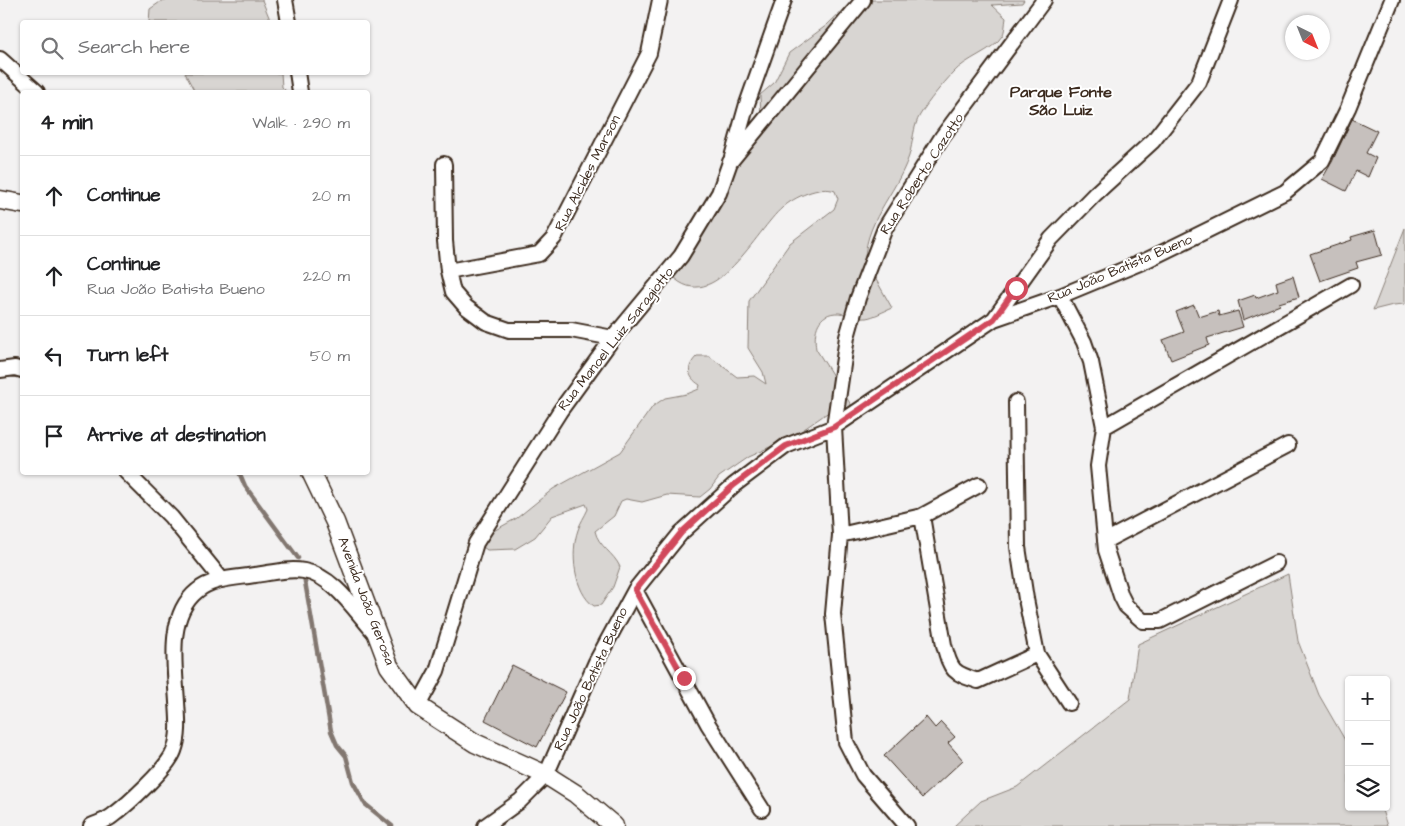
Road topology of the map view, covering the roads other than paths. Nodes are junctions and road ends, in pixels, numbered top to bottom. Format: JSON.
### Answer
{"nodes":[{"id":1,"x":285,"y":0,"type":"edge"},
{"id":2,"x":660,"y":0,"type":"edge"},
{"id":3,"x":784,"y":0,"type":"edge"},
{"id":4,"x":862,"y":0,"type":"edge"},
{"id":5,"x":1044,"y":0,"type":"edge"},
{"id":6,"x":1231,"y":0,"type":"edge"},
{"id":7,"x":1392,"y":0,"type":"edge"},
{"id":8,"x":289,"y":20,"type":"edge"},
{"id":9,"x":0,"y":59,"type":"edge"},
{"id":10,"x":297,"y":75,"type":"edge"},
{"id":11,"x":35,"y":90,"type":"edge"},
{"id":12,"x":300,"y":90,"type":"edge"},
{"id":13,"x":730,"y":162,"type":"junction"},
{"id":14,"x":444,"y":164,"type":"dead end"},
{"id":15,"x":0,"y":200,"type":"edge"},
{"id":16,"x":20,"y":204,"type":"edge"},
{"id":17,"x":448,"y":271,"type":"junction"},
{"id":18,"x":1351,"y":285,"type":"dead end"},
{"id":19,"x":1060,"y":296,"type":"junction"},
{"id":20,"x":994,"y":319,"type":"junction"},
{"id":21,"x":613,"y":338,"type":"junction"},
{"id":22,"x":20,"y":369,"type":"edge"},
{"id":23,"x":0,"y":370,"type":"edge"},
{"id":24,"x":1016,"y":402,"type":"dead end"},
{"id":25,"x":834,"y":427,"type":"junction"},
{"id":26,"x":1104,"y":427,"type":"junction"},
{"id":27,"x":1288,"y":445,"type":"dead end"},
{"id":28,"x":129,"y":475,"type":"edge"},
{"id":29,"x":312,"y":475,"type":"edge"},
{"id":30,"x":979,"y":485,"type":"dead end"},
{"id":31,"x":922,"y":516,"type":"junction"},
{"id":32,"x":840,"y":534,"type":"junction"},
{"id":33,"x":1105,"y":541,"type":"junction"},
{"id":34,"x":1276,"y":564,"type":"dead end"},
{"id":35,"x":222,"y":580,"type":"junction"},
{"id":36,"x":635,"y":590,"type":"junction"},
{"id":37,"x":378,"y":637,"type":"junction"},
{"id":38,"x":1037,"y":654,"type":"junction"},
{"id":39,"x":1069,"y":703,"type":"dead end"},
{"id":40,"x":418,"y":706,"type":"junction"},
{"id":41,"x":546,"y":775,"type":"junction"},
{"id":42,"x":762,"y":809,"type":"dead end"},
{"id":43,"x":91,"y":826,"type":"edge"},
{"id":44,"x":486,"y":826,"type":"edge"},
{"id":45,"x":614,"y":826,"type":"edge"},
{"id":46,"x":907,"y":826,"type":"edge"}],
"edges":[{"from":1,"to":8,"type":"street"},
{"from":2,"to":17,"type":"street","name":"Rua Alcides Marson"},
{"from":3,"to":13,"type":"street"},
{"from":4,"to":13,"type":"street","name":"Rua Manoel Luiz Saragiotto"},
{"from":5,"to":25,"type":"street","name":"Rua Roberto Cazotto"},
{"from":6,"to":20,"type":"street"},
{"from":7,"to":19,"type":"street","name":"Rua João Batista Bueno"},
{"from":9,"to":11,"type":"street"},
{"from":10,"to":12,"type":"street"},
{"from":13,"to":21,"type":"street","name":"Rua Manoel Luiz Saragiotto"},
{"from":14,"to":17,"type":"street"},
{"from":15,"to":16,"type":"main road"},
{"from":17,"to":21,"type":"street"},
{"from":18,"to":26,"type":"street"},
{"from":19,"to":20,"type":"street","name":"Rua João Batista Bueno"},
{"from":19,"to":26,"type":"street"},
{"from":20,"to":25,"type":"street","name":"Rua João Batista Bueno"},
{"from":21,"to":40,"type":"street","name":"Rua Manoel Luiz Saragiotto"},
{"from":22,"to":23,"type":"street"},
{"from":24,"to":38,"type":"street"},
{"from":25,"to":32,"type":"street","name":"Rua Roberto Cazotto"},
{"from":25,"to":36,"type":"street","name":"Rua João Batista Bueno"},
{"from":26,"to":33,"type":"street"},
{"from":27,"to":33,"type":"street"},
{"from":28,"to":35,"type":"street"},
{"from":29,"to":37,"type":"main road","name":"Avenida João Gerosa"},
{"from":30,"to":31,"type":"street"},
{"from":31,"to":32,"type":"street"},
{"from":31,"to":38,"type":"street"},
{"from":32,"to":46,"type":"street","name":"Rua Roberto Cazotto"},
{"from":33,"to":34,"type":"street"},
{"from":35,"to":37,"type":"street"},
{"from":35,"to":43,"type":"street"},
{"from":36,"to":41,"type":"street","name":"Rua João Batista Bueno"},
{"from":36,"to":42,"type":"street"},
{"from":37,"to":40,"type":"main road","name":"Avenida João Gerosa"},
{"from":38,"to":39,"type":"street"},
{"from":40,"to":41,"type":"main road","name":"Avenida João Gerosa"},
{"from":41,"to":44,"type":"street"},
{"from":41,"to":45,"type":"main road","name":"Avenida João Gerosa"}]}
